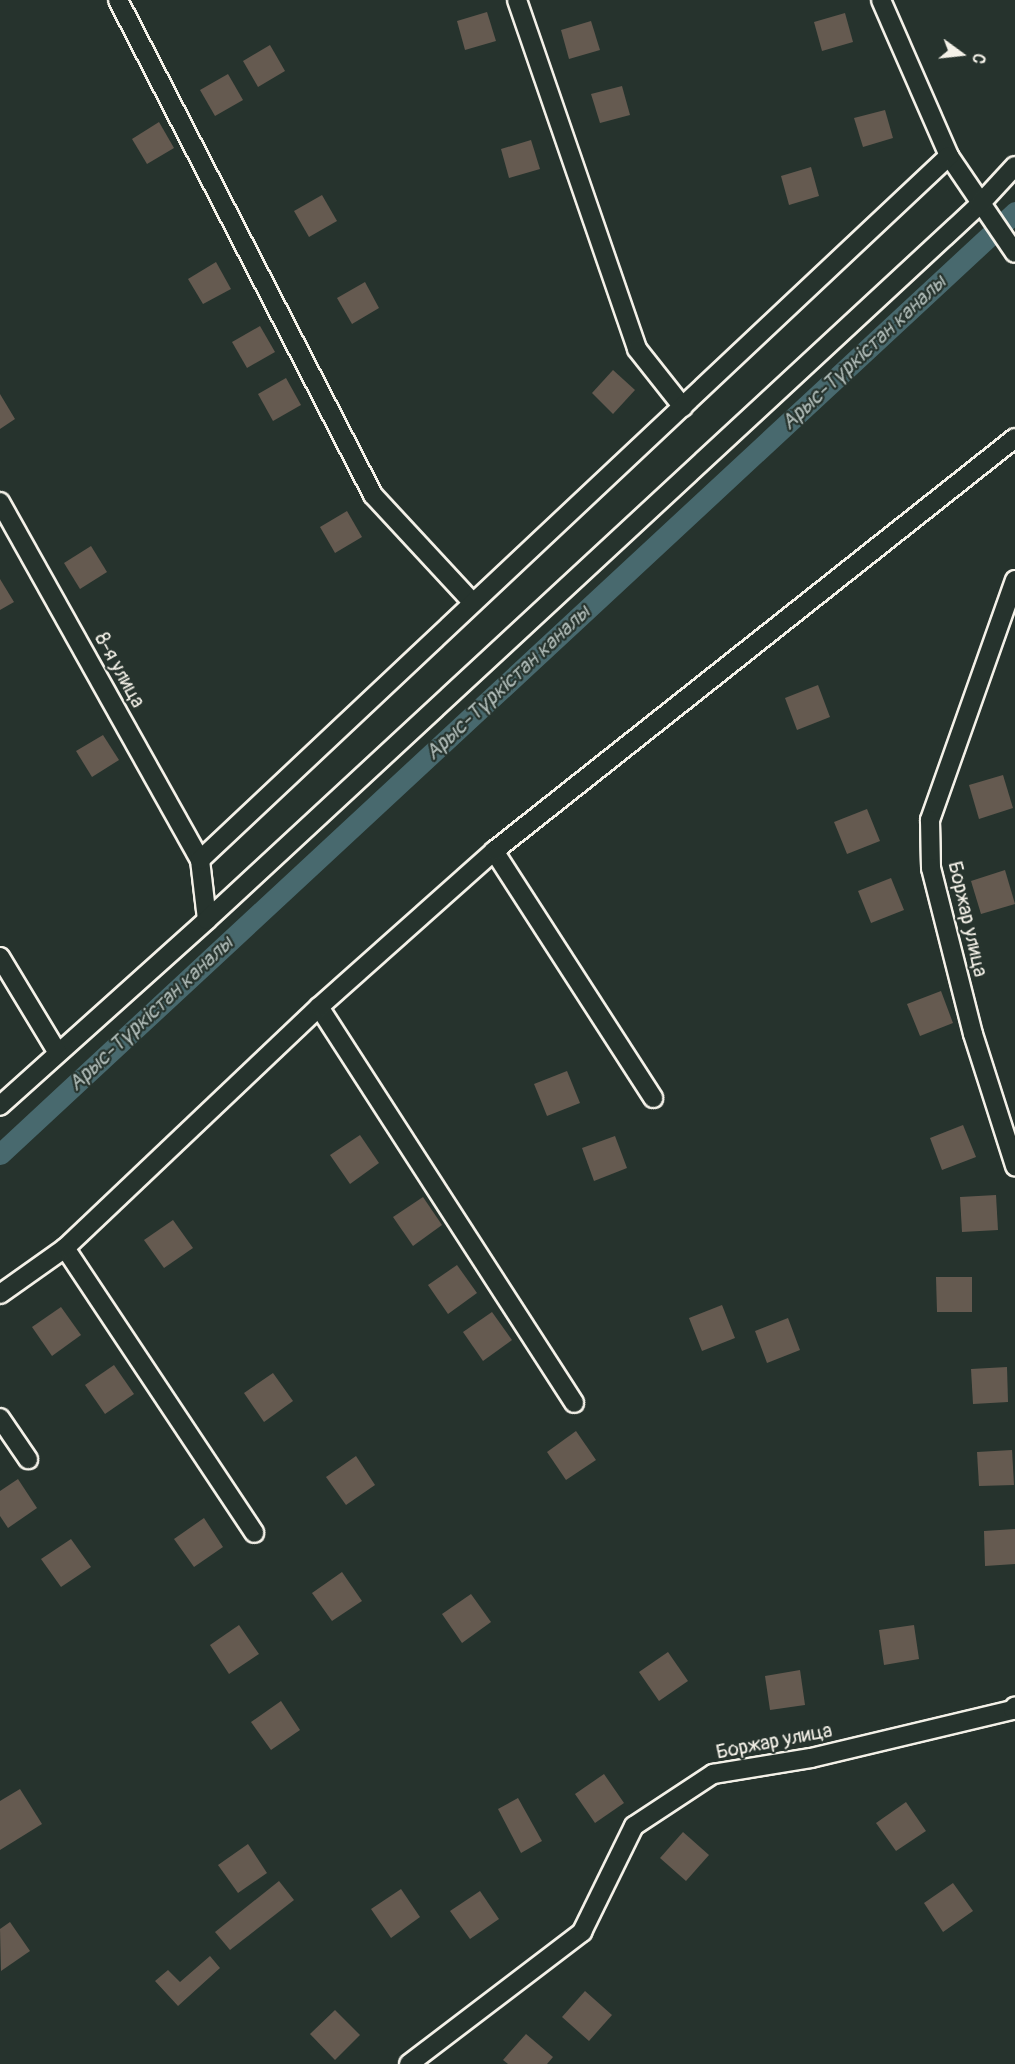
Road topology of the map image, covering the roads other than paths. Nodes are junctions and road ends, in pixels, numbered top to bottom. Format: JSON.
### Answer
{"nodes":[{"id":1,"x":118,"y":0,"type":"edge"},
{"id":2,"x":517,"y":0,"type":"edge"},
{"id":3,"x":880,"y":0,"type":"edge"},
{"id":4,"x":949,"y":156,"type":"junction"},
{"id":5,"x":1015,"y":166,"type":"edge"},
{"id":6,"x":984,"y":211,"type":"junction"},
{"id":7,"x":1015,"y":253,"type":"edge"},
{"id":8,"x":683,"y":407,"type":"junction"},
{"id":9,"x":1015,"y":438,"type":"edge"},
{"id":10,"x":0,"y":502,"type":"edge"},
{"id":11,"x":1015,"y":580,"type":"edge"},
{"id":12,"x":473,"y":603,"type":"junction"},
{"id":13,"x":494,"y":851,"type":"junction"},
{"id":14,"x":200,"y":860,"type":"junction"},
{"id":15,"x":207,"y":920,"type":"junction"},
{"id":16,"x":0,"y":957,"type":"edge"},
{"id":17,"x":319,"y":1007,"type":"junction"},
{"id":18,"x":58,"y":1053,"type":"junction"},
{"id":19,"x":653,"y":1098,"type":"dead end"},
{"id":20,"x":0,"y":1106,"type":"edge"},
{"id":21,"x":1015,"y":1166,"type":"edge"},
{"id":22,"x":65,"y":1248,"type":"junction"},
{"id":23,"x":0,"y":1294,"type":"edge"},
{"id":24,"x":574,"y":1403,"type":"dead end"},
{"id":25,"x":0,"y":1418,"type":"edge"},
{"id":26,"x":28,"y":1459,"type":"dead end"},
{"id":27,"x":254,"y":1533,"type":"dead end"},
{"id":28,"x":1014,"y":1710,"type":"edge"},
{"id":29,"x":409,"y":2064,"type":"edge"}],
"edges":[{"from":1,"to":12,"type":"street"},
{"from":2,"to":8,"type":"street"},
{"from":3,"to":4,"type":"street"},
{"from":4,"to":6,"type":"street"},
{"from":4,"to":8,"type":"street"},
{"from":5,"to":6,"type":"street"},
{"from":6,"to":7,"type":"street"},
{"from":6,"to":15,"type":"street"},
{"from":8,"to":12,"type":"street"},
{"from":9,"to":13,"type":"street"},
{"from":10,"to":14,"type":"street","name":"8-я улица"},
{"from":11,"to":21,"type":"street","name":"Боржар улица"},
{"from":12,"to":14,"type":"street"},
{"from":13,"to":17,"type":"street"},
{"from":13,"to":19,"type":"street"},
{"from":14,"to":15,"type":"street"},
{"from":15,"to":18,"type":"street"},
{"from":16,"to":18,"type":"street"},
{"from":17,"to":22,"type":"street"},
{"from":17,"to":24,"type":"street"},
{"from":18,"to":20,"type":"street"},
{"from":22,"to":23,"type":"street"},
{"from":22,"to":27,"type":"street"},
{"from":25,"to":26,"type":"street"},
{"from":28,"to":29,"type":"street","name":"Боржар улица"}]}
